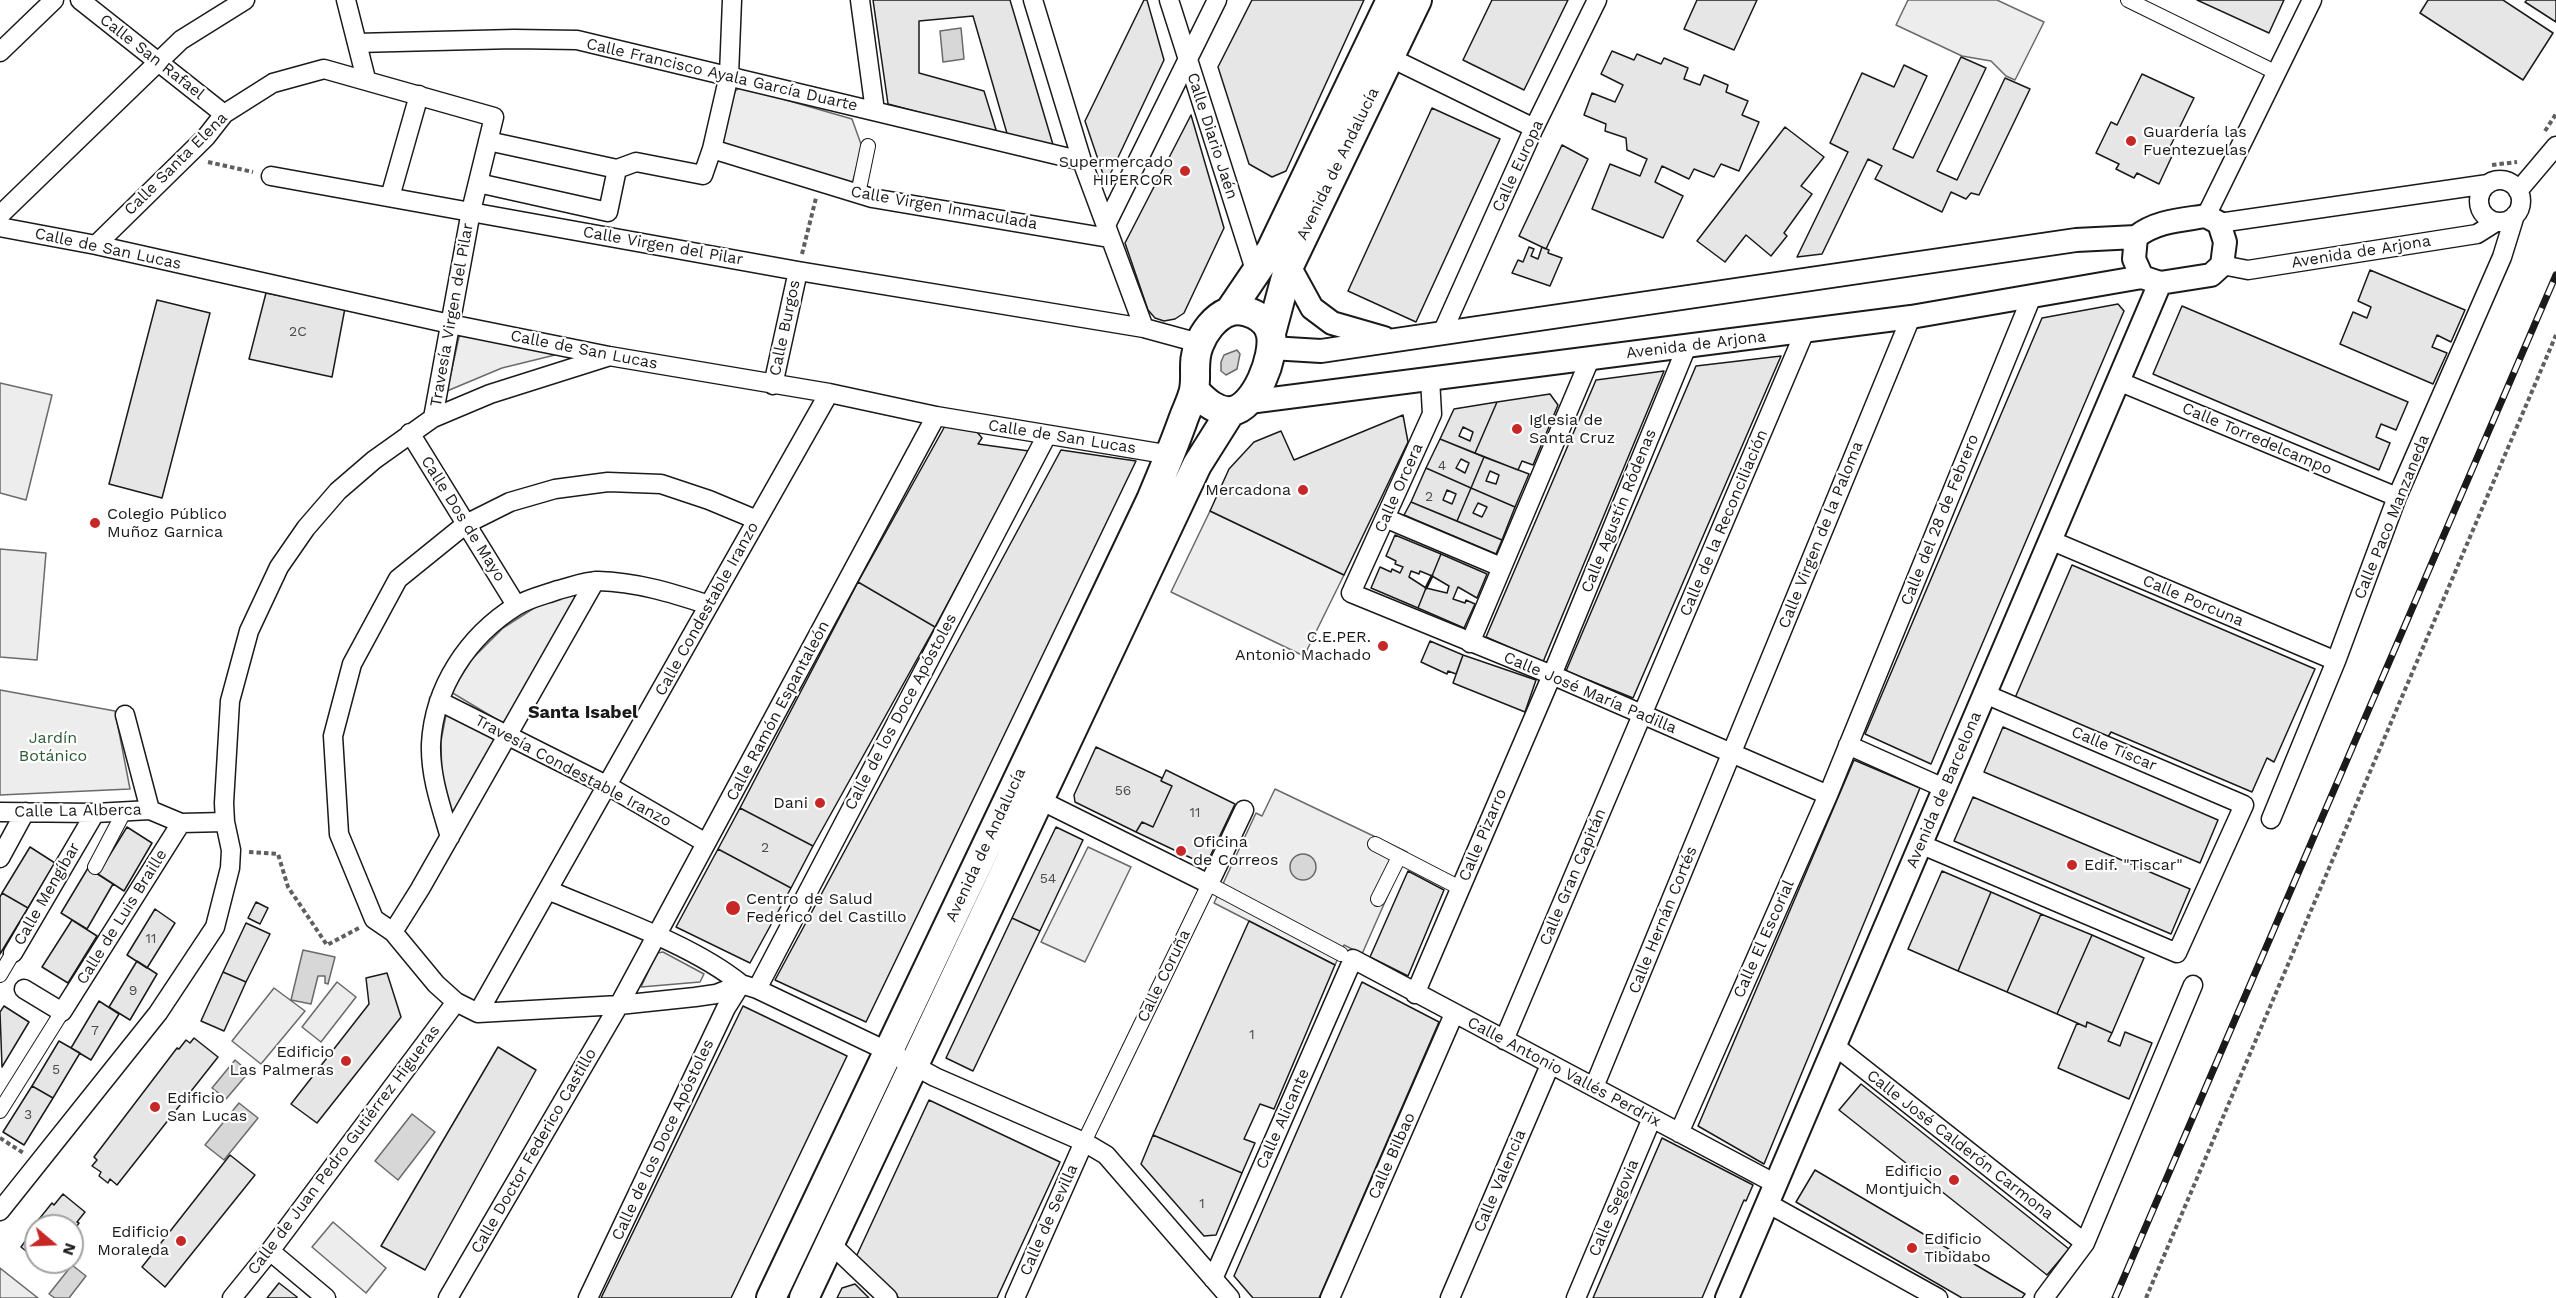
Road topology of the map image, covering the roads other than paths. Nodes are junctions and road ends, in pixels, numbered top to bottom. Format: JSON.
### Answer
{"nodes":[{"id":1,"x":54,"y":0,"type":"edge"},
{"id":2,"x":80,"y":0,"type":"edge"},
{"id":3,"x":245,"y":0,"type":"edge"},
{"id":4,"x":346,"y":0,"type":"edge"},
{"id":5,"x":732,"y":0,"type":"edge"},
{"id":6,"x":860,"y":0,"type":"edge"},
{"id":7,"x":1033,"y":0,"type":"edge"},
{"id":8,"x":1169,"y":0,"type":"edge"},
{"id":9,"x":1217,"y":0,"type":"edge"},
{"id":10,"x":1391,"y":0,"type":"edge"},
{"id":11,"x":1417,"y":0,"type":"edge"},
{"id":12,"x":1597,"y":0,"type":"edge"},
{"id":13,"x":2128,"y":0,"type":"edge"},
{"id":14,"x":2312,"y":0,"type":"edge"},
{"id":15,"x":357,"y":43,"type":"junction"},
{"id":16,"x":0,"y":52,"type":"edge"},
{"id":17,"x":1187,"y":57,"type":"junction"},
{"id":18,"x":1389,"y":57,"type":"junction"},
{"id":19,"x":159,"y":63,"type":"junction"},
{"id":20,"x":2277,"y":73,"type":"junction"},
{"id":21,"x":729,"y":75,"type":"junction"},
{"id":22,"x":366,"y":79,"type":"junction"},
{"id":23,"x":419,"y":95,"type":"junction"},
{"id":24,"x":875,"y":111,"type":"junction"},
{"id":25,"x":224,"y":114,"type":"junction"},
{"id":26,"x":1534,"y":128,"type":"junction"},
{"id":27,"x":489,"y":141,"type":"junction"},
{"id":28,"x":2548,"y":142,"type":"edge"},
{"id":29,"x":868,"y":147,"type":"dead end"},
{"id":30,"x":712,"y":149,"type":"junction"},
{"id":31,"x":1082,"y":161,"type":"junction"},
{"id":32,"x":617,"y":169,"type":"junction"},
{"id":33,"x":2489,"y":175,"type":"junction"},
{"id":34,"x":271,"y":176,"type":"road end"},
{"id":35,"x":478,"y":183,"type":"junction"},
{"id":36,"x":2518,"y":191,"type":"junction"},
{"id":37,"x":858,"y":194,"type":"junction"},
{"id":38,"x":390,"y":197,"type":"junction"},
{"id":39,"x":471,"y":211,"type":"junction"},
{"id":40,"x":0,"y":215,"type":"edge"},
{"id":41,"x":2515,"y":215,"type":"junction"},
{"id":42,"x":2212,"y":220,"type":"junction"},
{"id":43,"x":2496,"y":222,"type":"junction"},
{"id":44,"x":0,"y":227,"type":"edge"},
{"id":45,"x":1107,"y":232,"type":"junction"},
{"id":46,"x":2136,"y":237,"type":"junction"},
{"id":47,"x":96,"y":245,"type":"junction"},
{"id":48,"x":2222,"y":265,"type":"junction"},
{"id":49,"x":1289,"y":266,"type":"junction"},
{"id":50,"x":798,"y":271,"type":"junction"},
{"id":51,"x":1256,"y":273,"type":"junction"},
{"id":52,"x":2151,"y":280,"type":"junction"},
{"id":53,"x":2032,"y":296,"type":"junction"},
{"id":54,"x":1229,"y":312,"type":"junction"},
{"id":55,"x":1911,"y":317,"type":"junction"},
{"id":56,"x":450,"y":324,"type":"junction"},
{"id":57,"x":1144,"y":328,"type":"junction"},
{"id":58,"x":1805,"y":331,"type":"junction"},
{"id":59,"x":1442,"y":333,"type":"junction"},
{"id":60,"x":1271,"y":340,"type":"junction"},
{"id":61,"x":1391,"y":340,"type":"junction"},
{"id":62,"x":1199,"y":343,"type":"junction"},
{"id":63,"x":1687,"y":346,"type":"junction"},
{"id":64,"x":609,"y":356,"type":"junction"},
{"id":65,"x":1590,"y":359,"type":"junction"},
{"id":66,"x":1430,"y":379,"type":"junction"},
{"id":67,"x":2118,"y":381,"type":"junction"},
{"id":68,"x":773,"y":385,"type":"junction"},
{"id":69,"x":1194,"y":390,"type":"junction"},
{"id":70,"x":829,"y":393,"type":"junction"},
{"id":71,"x":1240,"y":407,"type":"junction"},
{"id":72,"x":936,"y":416,"type":"junction"},
{"id":73,"x":433,"y":418,"type":"junction"},
{"id":74,"x":410,"y":433,"type":"junction"},
{"id":75,"x":1047,"y":435,"type":"junction"},
{"id":76,"x":1171,"y":455,"type":"junction"},
{"id":77,"x":2397,"y":497,"type":"junction"},
{"id":78,"x":1385,"y":518,"type":"junction"},
{"id":79,"x":757,"y":520,"type":"junction"},
{"id":80,"x":466,"y":524,"type":"junction"},
{"id":81,"x":2050,"y":540,"type":"junction"},
{"id":82,"x":1501,"y":567,"type":"junction"},
{"id":83,"x":595,"y":581,"type":"junction"},
{"id":84,"x":1351,"y":593,"type":"joint"},
{"id":85,"x":709,"y":605,"type":"junction"},
{"id":86,"x":516,"y":606,"type":"junction"},
{"id":87,"x":1470,"y":644,"type":"junction"},
{"id":88,"x":2336,"y":661,"type":"junction"},
{"id":89,"x":1552,"y":675,"type":"junction"},
{"id":90,"x":1985,"y":694,"type":"junction"},
{"id":91,"x":439,"y":701,"type":"junction"},
{"id":92,"x":1643,"y":714,"type":"junction"},
{"id":93,"x":125,"y":715,"type":"dead end"},
{"id":94,"x":507,"y":737,"type":"junction"},
{"id":95,"x":1848,"y":745,"type":"junction"},
{"id":96,"x":1732,"y":753,"type":"junction"},
{"id":97,"x":608,"y":786,"type":"junction"},
{"id":98,"x":1946,"y":789,"type":"junction"},
{"id":99,"x":1828,"y":795,"type":"junction"},
{"id":100,"x":1040,"y":800,"type":"junction"},
{"id":101,"x":125,"y":810,"type":"junction"},
{"id":102,"x":150,"y":810,"type":"junction"},
{"id":103,"x":1244,"y":810,"type":"dead end"},
{"id":104,"x":0,"y":812,"type":"edge"},
{"id":105,"x":25,"y":812,"type":"junction"},
{"id":106,"x":95,"y":813,"type":"junction"},
{"id":107,"x":2271,"y":819,"type":"dead end"},
{"id":108,"x":225,"y":822,"type":"junction"},
{"id":109,"x":182,"y":823,"type":"junction"},
{"id":110,"x":450,"y":837,"type":"junction"},
{"id":111,"x":706,"y":843,"type":"junction"},
{"id":112,"x":1375,"y":844,"type":"dead end"},
{"id":113,"x":1920,"y":844,"type":"junction"},
{"id":114,"x":1399,"y":857,"type":"junction"},
{"id":115,"x":0,"y":858,"type":"edge"},
{"id":116,"x":95,"y":867,"type":"dead end"},
{"id":117,"x":1209,"y":884,"type":"junction"},
{"id":118,"x":1460,"y":888,"type":"junction"},
{"id":119,"x":548,"y":891,"type":"junction"},
{"id":120,"x":1378,"y":899,"type":"dead end"},
{"id":121,"x":393,"y":932,"type":"junction"},
{"id":122,"x":656,"y":937,"type":"junction"},
{"id":123,"x":13,"y":952,"type":"joint"},
{"id":124,"x":1347,"y":957,"type":"junction"},
{"id":125,"x":0,"y":975,"type":"edge"},
{"id":126,"x":2193,"y":985,"type":"dead end"},
{"id":127,"x":749,"y":987,"type":"junction"},
{"id":128,"x":24,"y":989,"type":"dead end"},
{"id":129,"x":1415,"y":994,"type":"junction"},
{"id":130,"x":456,"y":1002,"type":"junction"},
{"id":131,"x":619,"y":1005,"type":"junction"},
{"id":132,"x":62,"y":1012,"type":"junction"},
{"id":133,"x":478,"y":1013,"type":"junction"},
{"id":134,"x":1454,"y":1014,"type":"junction"},
{"id":135,"x":1504,"y":1040,"type":"junction"},
{"id":136,"x":1835,"y":1046,"type":"junction"},
{"id":137,"x":889,"y":1052,"type":"junction"},
{"id":138,"x":914,"y":1065,"type":"junction"},
{"id":139,"x":1550,"y":1065,"type":"junction"},
{"id":140,"x":1594,"y":1087,"type":"junction"},
{"id":141,"x":0,"y":1111,"type":"edge"},
{"id":142,"x":1652,"y":1118,"type":"junction"},
{"id":143,"x":1679,"y":1133,"type":"junction"},
{"id":144,"x":1084,"y":1142,"type":"junction"},
{"id":145,"x":1772,"y":1194,"type":"junction"},
{"id":146,"x":0,"y":1211,"type":"edge"},
{"id":147,"x":830,"y":1243,"type":"junction"},
{"id":148,"x":2085,"y":1243,"type":"junction"},
{"id":149,"x":270,"y":1251,"type":"junction"},
{"id":150,"x":1221,"y":1291,"type":"edge"},
{"id":151,"x":232,"y":1298,"type":"edge"},
{"id":152,"x":326,"y":1298,"type":"edge"},
{"id":153,"x":448,"y":1298,"type":"edge"},
{"id":154,"x":588,"y":1298,"type":"edge"},
{"id":155,"x":771,"y":1298,"type":"edge"},
{"id":156,"x":804,"y":1298,"type":"edge"},
{"id":157,"x":888,"y":1298,"type":"edge"},
{"id":158,"x":1015,"y":1298,"type":"edge"},
{"id":159,"x":1330,"y":1298,"type":"edge"},
{"id":160,"x":1450,"y":1298,"type":"edge"},
{"id":161,"x":1576,"y":1298,"type":"edge"},
{"id":162,"x":1727,"y":1298,"type":"edge"},
{"id":163,"x":1938,"y":1298,"type":"edge"},
{"id":164,"x":2044,"y":1298,"type":"edge"}],
"edges":[{"from":1,"to":16,"type":"street"},
{"from":2,"to":19,"type":"street","name":"Calle San Rafael"},
{"from":3,"to":19,"type":"street"},
{"from":4,"to":15,"type":"street"},
{"from":5,"to":21,"type":"street"},
{"from":6,"to":24,"type":"street"},
{"from":7,"to":31,"type":"street"},
{"from":8,"to":17,"type":"street","name":"Calle Diario Jaén"},
{"from":9,"to":17,"type":"street"},
{"from":10,"to":51,"type":"main road","name":"Avenida de Andalucía"},
{"from":11,"to":18,"type":"main road","name":"Avenida de Andalucía"},
{"from":12,"to":26,"type":"street","name":"Calle Europa"},
{"from":13,"to":20,"type":"street"},
{"from":14,"to":20,"type":"street"},
{"from":15,"to":21,"type":"street","name":"Calle Francisco Ayala García Duarte"},
{"from":15,"to":22,"type":"street"},
{"from":17,"to":45,"type":"street"},
{"from":17,"to":51,"type":"street","name":"Calle Diario Jaén"},
{"from":18,"to":26,"type":"street"},
{"from":18,"to":49,"type":"main road","name":"Avenida de Andalucía"},
{"from":19,"to":25,"type":"street","name":"Calle San Rafael"},
{"from":19,"to":40,"type":"street"},
{"from":20,"to":42,"type":"street"},
{"from":21,"to":24,"type":"street","name":"Calle Francisco Ayala García Duarte"},
{"from":21,"to":30,"type":"street"},
{"from":22,"to":23,"type":"street","name":"Calle Santa Elena"},
{"from":22,"to":25,"type":"street","name":"Calle Santa Elena"},
{"from":23,"to":27,"type":"street","name":"Calle Santa Elena"},
{"from":23,"to":38,"type":"street"},
{"from":24,"to":31,"type":"street","name":"Calle Francisco Ayala García Duarte"},
{"from":25,"to":47,"type":"street","name":"Calle Santa Elena"},
{"from":26,"to":59,"type":"street","name":"Calle Europa"},
{"from":27,"to":32,"type":"street"},
{"from":27,"to":35,"type":"street","name":"Travesía Virgen del Pilar"},
{"from":28,"to":36,"type":"street"},
{"from":29,"to":37,"type":"street"},
{"from":30,"to":32,"type":"street"},
{"from":30,"to":37,"type":"street","name":"Calle Virgen Inmaculada"},
{"from":31,"to":45,"type":"street"},
{"from":32,"to":35,"type":"street"},
{"from":33,"to":36,"type":"street"},
{"from":33,"to":42,"type":"street"},
{"from":33,"to":43,"type":"street"},
{"from":34,"to":38,"type":"street","name":"Calle Virgen del Pilar"},
{"from":35,"to":39,"type":"street","name":"Travesía Virgen del Pilar"},
{"from":36,"to":41,"type":"street"},
{"from":37,"to":45,"type":"street","name":"Calle Virgen Inmaculada"},
{"from":38,"to":39,"type":"street","name":"Calle Virgen del Pilar"},
{"from":39,"to":50,"type":"street","name":"Calle Virgen del Pilar"},
{"from":39,"to":56,"type":"street","name":"Travesía Virgen del Pilar"},
{"from":41,"to":43,"type":"street"},
{"from":41,"to":77,"type":"street","name":"Calle Paco Manzaneda"},
{"from":42,"to":46,"type":"street"},
{"from":42,"to":48,"type":"street"},
{"from":43,"to":48,"type":"street","name":"Avenida de Arjona"},
{"from":44,"to":47,"type":"street","name":"Calle de San Lucas"},
{"from":45,"to":57,"type":"street"},
{"from":46,"to":52,"type":"street"},
{"from":46,"to":59,"type":"street"},
{"from":47,"to":56,"type":"street","name":"Calle de San Lucas"},
{"from":48,"to":52,"type":"street"},
{"from":49,"to":60,"type":"main road","name":"Avenida de Andalucía"},
{"from":49,"to":61,"type":"street"},
{"from":50,"to":57,"type":"street","name":"Calle Virgen del Pilar"},
{"from":50,"to":68,"type":"street","name":"Calle Burgos"},
{"from":51,"to":54,"type":"main road","name":"Avenida de Andalucía"},
{"from":52,"to":53,"type":"street","name":"Avenida de Arjona"},
{"from":52,"to":67,"type":"street","name":"Avenida de Barcelona"},
{"from":53,"to":55,"type":"street","name":"Avenida de Arjona"},
{"from":53,"to":95,"type":"street","name":"Calle del 28 de Febrero"},
{"from":54,"to":60,"type":"main road"},
{"from":54,"to":62,"type":"main road"},
{"from":55,"to":58,"type":"street","name":"Avenida de Arjona"},
{"from":55,"to":96,"type":"street","name":"Calle Virgen de la Paloma"},
{"from":56,"to":64,"type":"street","name":"Calle de San Lucas"},
{"from":56,"to":73,"type":"street","name":"Travesía Virgen del Pilar"},
{"from":57,"to":62,"type":"street","name":"Calle Virgen del Pilar"},
{"from":58,"to":63,"type":"street","name":"Avenida de Arjona"},
{"from":58,"to":92,"type":"street","name":"Calle de la Reconciliación"},
{"from":59,"to":61,"type":"street"},
{"from":60,"to":61,"type":"street"},
{"from":60,"to":71,"type":"main road"},
{"from":62,"to":69,"type":"main road"},
{"from":63,"to":65,"type":"street","name":"Avenida de Arjona"},
{"from":63,"to":89,"type":"street","name":"Calle Agustín Ródenas"},
{"from":64,"to":68,"type":"street","name":"Calle de San Lucas"},
{"from":64,"to":73,"type":"street"},
{"from":65,"to":66,"type":"street","name":"Avenida de Arjona"},
{"from":65,"to":82,"type":"street"},
{"from":66,"to":71,"type":"street","name":"Avenida de Arjona"},
{"from":66,"to":78,"type":"street","name":"Calle Orcera"},
{"from":67,"to":77,"type":"street","name":"Calle Torredelcampo"},
{"from":67,"to":81,"type":"street","name":"Avenida de Barcelona"},
{"from":68,"to":70,"type":"street","name":"Calle de San Lucas"},
{"from":69,"to":71,"type":"main road"},
{"from":69,"to":76,"type":"main road","name":"Avenida de Andalucía"},
{"from":70,"to":72,"type":"street","name":"Calle de San Lucas"},
{"from":70,"to":79,"type":"street","name":"Calle Condestable Iranzo"},
{"from":71,"to":100,"type":"main road","name":"Avenida de Andalucía"},
{"from":72,"to":75,"type":"street","name":"Calle de San Lucas"},
{"from":72,"to":111,"type":"street","name":"Calle Ramón Espantaleón"},
{"from":73,"to":74,"type":"street"},
{"from":74,"to":80,"type":"street","name":"Calle Dos de Mayo"},
{"from":74,"to":108,"type":"street"},
{"from":75,"to":76,"type":"street","name":"Calle de San Lucas"},
{"from":75,"to":127,"type":"street","name":"Calle de los Doce Apóstoles"},
{"from":76,"to":137,"type":"main road","name":"Avenida de Andalucía"},
{"from":77,"to":88,"type":"street","name":"Calle Paco Manzaneda"},
{"from":78,"to":82,"type":"street"},
{"from":78,"to":84,"type":"street","name":"Calle Orcera"},
{"from":79,"to":80,"type":"street"},
{"from":79,"to":85,"type":"street","name":"Calle Condestable Iranzo"},
{"from":80,"to":86,"type":"street","name":"Calle Dos de Mayo"},
{"from":80,"to":121,"type":"street"},
{"from":81,"to":88,"type":"street","name":"Calle Porcuna"},
{"from":81,"to":90,"type":"street","name":"Avenida de Barcelona"},
{"from":82,"to":87,"type":"street"},
{"from":83,"to":85,"type":"street"},
{"from":83,"to":86,"type":"street"},
{"from":83,"to":94,"type":"street"},
{"from":84,"to":87,"type":"street","name":"Calle José María Padilla"},
{"from":85,"to":97,"type":"street","name":"Calle Condestable Iranzo"},
{"from":86,"to":91,"type":"street"},
{"from":87,"to":89,"type":"street","name":"Calle José María Padilla"},
{"from":88,"to":107,"type":"street","name":"Calle Paco Manzaneda"},
{"from":89,"to":92,"type":"street","name":"Calle José María Padilla"},
{"from":89,"to":118,"type":"street","name":"Calle Pizarro"},
{"from":90,"to":98,"type":"street","name":"Avenida de Barcelona"},
{"from":90,"to":113,"type":"street","name":"Calle Tíscar"},
{"from":91,"to":94,"type":"street","name":"Travesía Condestable Iranzo"},
{"from":91,"to":110,"type":"street"},
{"from":92,"to":96,"type":"street","name":"Calle José María Padilla"},
{"from":92,"to":135,"type":"street","name":"Calle Gran Capitán"},
{"from":93,"to":102,"type":"street"},
{"from":94,"to":97,"type":"street","name":"Travesía Condestable Iranzo"},
{"from":94,"to":110,"type":"street"},
{"from":95,"to":98,"type":"street"},
{"from":95,"to":99,"type":"street","name":"Calle El Escorial"},
{"from":96,"to":99,"type":"street","name":"Calle José María Padilla"},
{"from":96,"to":140,"type":"street","name":"Calle Hernán Cortés"},
{"from":97,"to":111,"type":"street","name":"Travesía Condestable Iranzo"},
{"from":97,"to":119,"type":"street","name":"Calle Condestable Iranzo"},
{"from":98,"to":113,"type":"street","name":"Avenida de Barcelona"},
{"from":99,"to":143,"type":"street","name":"Calle El Escorial"},
{"from":100,"to":117,"type":"street"},
{"from":100,"to":138,"type":"main road","name":"Avenida de Andalucía"},
{"from":101,"to":102,"type":"street","name":"Calle La Alberca"},
{"from":101,"to":106,"type":"street","name":"Calle La Alberca"},
{"from":101,"to":116,"type":"street"},
{"from":102,"to":109,"type":"street","name":"Calle La Alberca"},
{"from":103,"to":117,"type":"street","name":"Calle Coruña"},
{"from":104,"to":105,"type":"street","name":"Calle La Alberca"},
{"from":105,"to":106,"type":"street","name":"Calle La Alberca"},
{"from":105,"to":115,"type":"street"},
{"from":106,"to":123,"type":"street","name":"Calle Mengíbar"},
{"from":108,"to":109,"type":"street","name":"Calle La Alberca"},
{"from":108,"to":146,"type":"street"},
{"from":109,"to":132,"type":"street","name":"Calle de Luis Braille"},
{"from":110,"to":121,"type":"street"},
{"from":111,"to":122,"type":"street","name":"Calle Ramón Espantaleón"},
{"from":112,"to":114,"type":"street"},
{"from":113,"to":136,"type":"street","name":"Avenida de Barcelona"},
{"from":114,"to":118,"type":"street"},
{"from":114,"to":120,"type":"street"},
{"from":117,"to":124,"type":"street","name":"Calle Antonio Vallés Perdrix"},
{"from":117,"to":144,"type":"street","name":"Calle Coruña"},
{"from":118,"to":129,"type":"street","name":"Calle Pizarro"},
{"from":119,"to":122,"type":"street"},
{"from":119,"to":133,"type":"street","name":"Calle Condestable Iranzo"},
{"from":121,"to":130,"type":"street"},
{"from":122,"to":127,"type":"street"},
{"from":122,"to":131,"type":"street","name":"Calle Ramón Espantaleón"},
{"from":123,"to":125,"type":"street","name":"Calle Mengíbar"},
{"from":124,"to":129,"type":"street","name":"Calle Antonio Vallés Perdrix"},
{"from":124,"to":150,"type":"street","name":"Calle Alicante"},
{"from":126,"to":148,"type":"street"},
{"from":127,"to":131,"type":"street"},
{"from":127,"to":137,"type":"street"},
{"from":127,"to":154,"type":"street","name":"Calle de los Doce Apóstoles"},
{"from":128,"to":132,"type":"street"},
{"from":129,"to":134,"type":"street","name":"Calle Antonio Vallés Perdrix"},
{"from":130,"to":133,"type":"street"},
{"from":130,"to":149,"type":"street","name":"Calle de Juan Pedro Gutiérrez Higueras"},
{"from":131,"to":133,"type":"street"},
{"from":131,"to":153,"type":"street","name":"Calle Doctor Federico Castillo"},
{"from":132,"to":141,"type":"street","name":"Calle de Luis Braille"},
{"from":134,"to":135,"type":"street","name":"Calle Antonio Vallés Perdrix"},
{"from":134,"to":159,"type":"street","name":"Calle Bilbao"},
{"from":135,"to":139,"type":"street","name":"Calle Antonio Vallés Perdrix"},
{"from":136,"to":145,"type":"street","name":"Avenida de Barcelona"},
{"from":136,"to":148,"type":"street","name":"Calle José Calderón Carmona"},
{"from":137,"to":138,"type":"street"},
{"from":137,"to":155,"type":"main road","name":"Avenida de Andalucía"},
{"from":138,"to":144,"type":"street"},
{"from":138,"to":147,"type":"main road","name":"Avenida de Andalucía"},
{"from":139,"to":140,"type":"street","name":"Calle Antonio Vallés Perdrix"},
{"from":139,"to":160,"type":"street","name":"Calle Valencia"},
{"from":140,"to":142,"type":"street","name":"Calle Antonio Vallés Perdrix"},
{"from":142,"to":143,"type":"street","name":"Calle Antonio Vallés Perdrix"},
{"from":142,"to":161,"type":"street","name":"Calle Segovia"},
{"from":143,"to":145,"type":"street","name":"Calle Antonio Vallés Perdrix"},
{"from":144,"to":150,"type":"street"},
{"from":144,"to":158,"type":"street","name":"Calle de Sevilla"},
{"from":145,"to":162,"type":"street","name":"Avenida de Barcelona"},
{"from":145,"to":163,"type":"street","name":"Calle Antonio Vallés Perdrix"},
{"from":147,"to":156,"type":"main road","name":"Avenida de Andalucía"},
{"from":147,"to":157,"type":"street"},
{"from":148,"to":164,"type":"street"},
{"from":149,"to":151,"type":"street","name":"Calle de Juan Pedro Gutiérrez Higueras"},
{"from":149,"to":152,"type":"street"}]}
